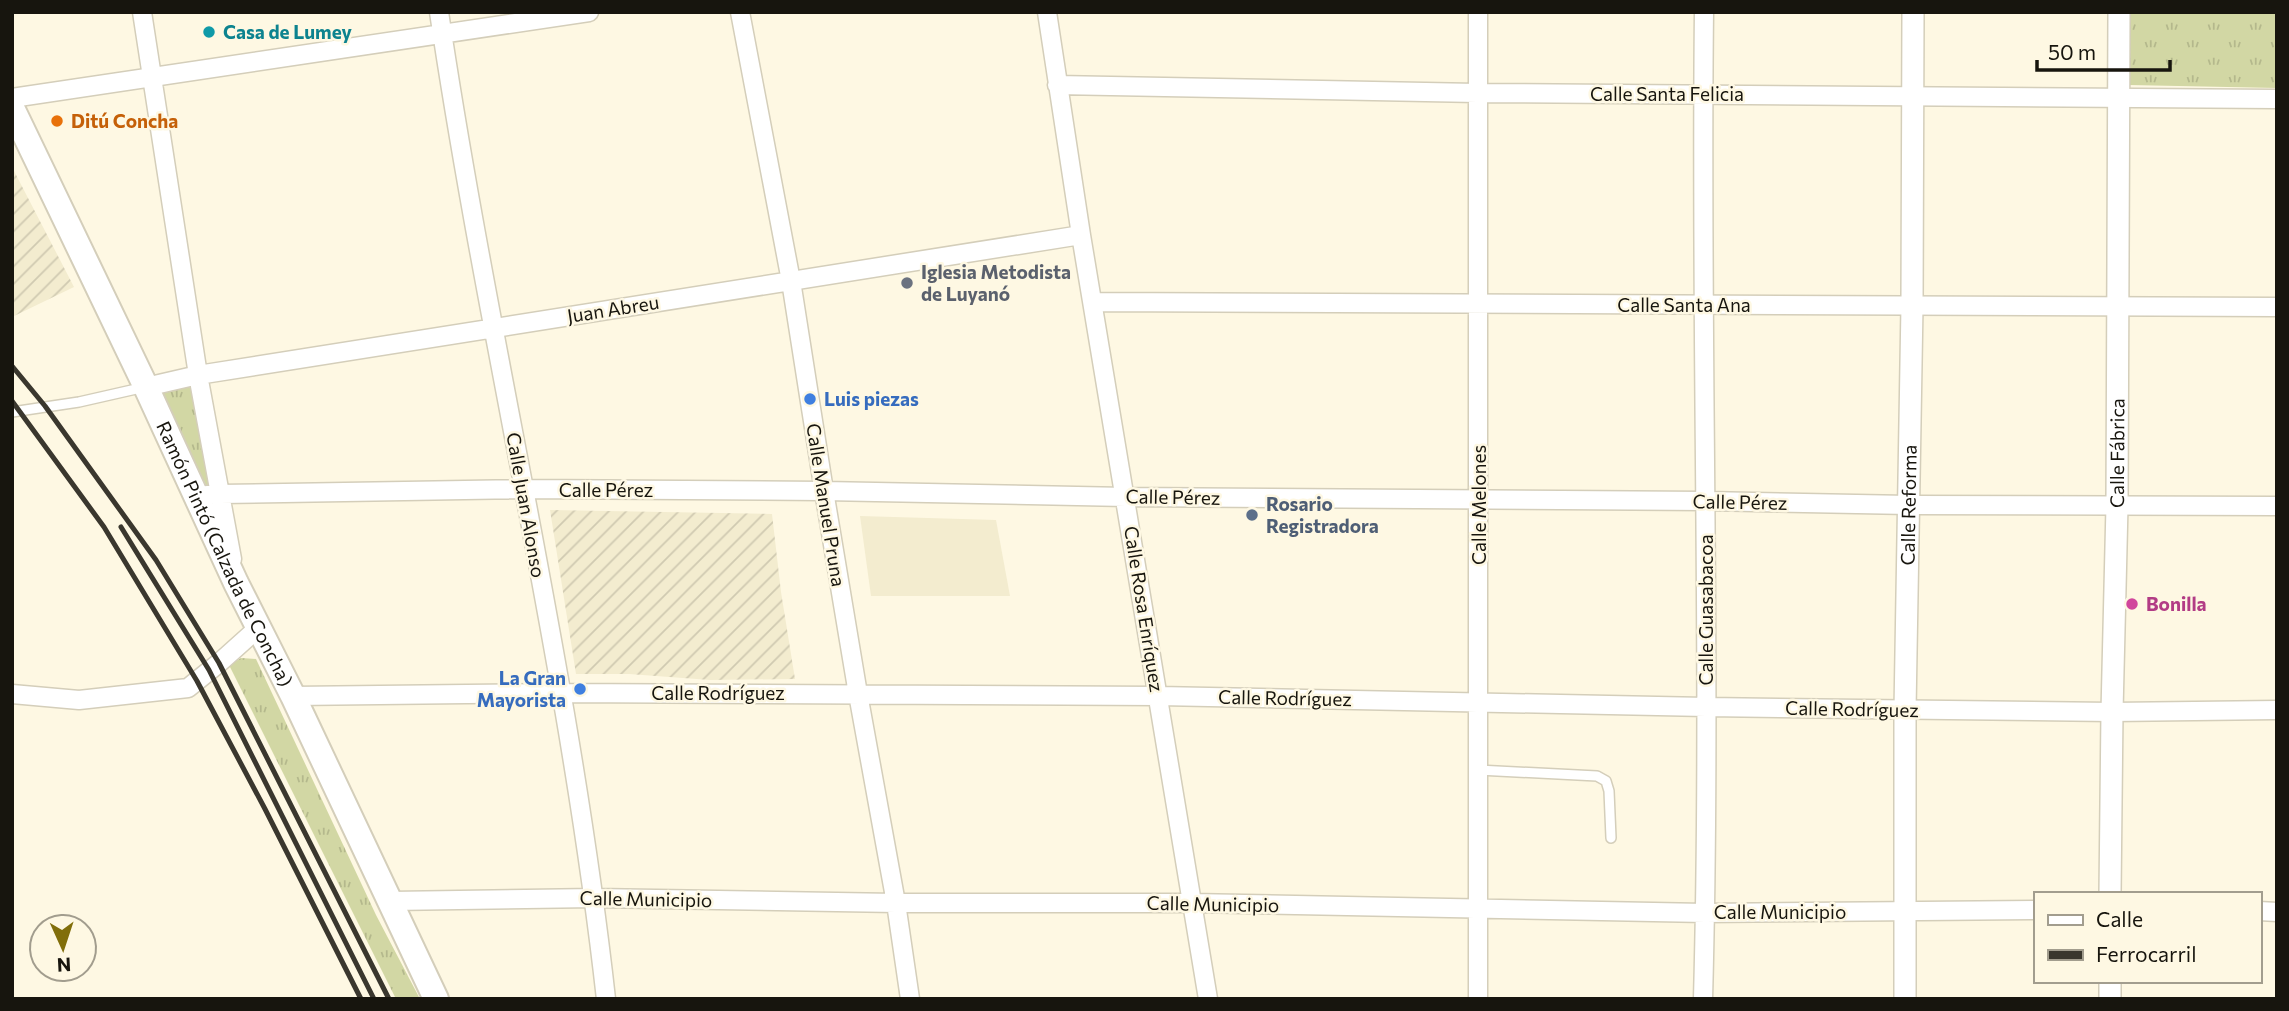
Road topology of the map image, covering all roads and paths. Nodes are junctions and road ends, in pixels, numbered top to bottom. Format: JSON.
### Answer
{"nodes":[{"id":1,"x":142,"y":12,"type":"edge"},
{"id":2,"x":439,"y":12,"type":"edge"},
{"id":3,"x":589,"y":12,"type":"edge"},
{"id":4,"x":740,"y":12,"type":"edge"},
{"id":5,"x":1047,"y":12,"type":"edge"},
{"id":6,"x":1478,"y":12,"type":"edge"},
{"id":7,"x":1704,"y":12,"type":"edge"},
{"id":8,"x":1913,"y":12,"type":"edge"},
{"id":9,"x":2119,"y":12,"type":"edge"},
{"id":10,"x":442,"y":33,"type":"junction"},
{"id":11,"x":152,"y":77,"type":"junction"},
{"id":12,"x":1058,"y":85,"type":"junction"},
{"id":13,"x":1477,"y":93,"type":"junction"},
{"id":14,"x":1703,"y":94,"type":"junction"},
{"id":15,"x":1912,"y":95,"type":"junction"},
{"id":16,"x":2118,"y":96,"type":"junction"},
{"id":17,"x":12,"y":98,"type":"edge"},
{"id":18,"x":2277,"y":99,"type":"edge"},
{"id":19,"x":12,"y":108,"type":"edge"},
{"id":20,"x":1081,"y":235,"type":"junction"},
{"id":21,"x":791,"y":281,"type":"junction"},
{"id":22,"x":1092,"y":302,"type":"junction"},
{"id":23,"x":1478,"y":305,"type":"junction"},
{"id":24,"x":1702,"y":305,"type":"junction"},
{"id":25,"x":1912,"y":306,"type":"junction"},
{"id":26,"x":2117,"y":306,"type":"junction"},
{"id":27,"x":2277,"y":307,"type":"edge"},
{"id":28,"x":494,"y":328,"type":"junction"},
{"id":29,"x":198,"y":375,"type":"junction"},
{"id":30,"x":146,"y":387,"type":"junction"},
{"id":31,"x":12,"y":412,"type":"edge"},
{"id":32,"x":524,"y":489,"type":"junction"},
{"id":33,"x":824,"y":491,"type":"junction"},
{"id":34,"x":220,"y":494,"type":"junction"},
{"id":35,"x":196,"y":496,"type":"junction"},
{"id":36,"x":1126,"y":497,"type":"junction"},
{"id":37,"x":1479,"y":500,"type":"junction"},
{"id":38,"x":1706,"y":501,"type":"junction"},
{"id":39,"x":1909,"y":505,"type":"junction"},
{"id":40,"x":2117,"y":506,"type":"junction"},
{"id":41,"x":2277,"y":506,"type":"edge"},
{"id":42,"x":236,"y":583,"type":"junction"},
{"id":43,"x":258,"y":628,"type":"junction"},
{"id":44,"x":560,"y":693,"type":"junction"},
{"id":45,"x":12,"y":694,"type":"edge"},
{"id":46,"x":858,"y":694,"type":"junction"},
{"id":47,"x":293,"y":695,"type":"junction"},
{"id":48,"x":1159,"y":696,"type":"junction"},
{"id":49,"x":1478,"y":702,"type":"junction"},
{"id":50,"x":1706,"y":707,"type":"junction"},
{"id":51,"x":1905,"y":710,"type":"junction"},
{"id":52,"x":2277,"y":710,"type":"edge"},
{"id":53,"x":2112,"y":712,"type":"junction"},
{"id":54,"x":1478,"y":770,"type":"junction"},
{"id":55,"x":1611,"y":838,"type":"dead end"},
{"id":56,"x":2110,"y":892,"type":"edge"},
{"id":57,"x":595,"y":898,"type":"junction"},
{"id":58,"x":391,"y":901,"type":"junction"},
{"id":59,"x":896,"y":903,"type":"junction"},
{"id":60,"x":1191,"y":904,"type":"junction"},
{"id":61,"x":1479,"y":908,"type":"junction"},
{"id":62,"x":2034,"y":910,"type":"edge"},
{"id":63,"x":1906,"y":911,"type":"junction"},
{"id":64,"x":1706,"y":913,"type":"junction"},
{"id":65,"x":436,"y":999,"type":"edge"},
{"id":66,"x":606,"y":999,"type":"edge"},
{"id":67,"x":910,"y":999,"type":"edge"},
{"id":68,"x":1208,"y":999,"type":"edge"},
{"id":69,"x":1478,"y":999,"type":"edge"},
{"id":70,"x":1703,"y":999,"type":"edge"},
{"id":71,"x":1905,"y":999,"type":"edge"}],
"edges":[{"from":1,"to":11,"type":"street"},
{"from":2,"to":10,"type":"street","name":"Calle Juan Alonso"},
{"from":3,"to":10,"type":"street"},
{"from":4,"to":21,"type":"street","name":"Calle Manuel Pruna"},
{"from":5,"to":12,"type":"street","name":"Calle Rosa Enríquez"},
{"from":6,"to":13,"type":"street","name":"Calle Melones"},
{"from":7,"to":14,"type":"street","name":"Calle Guasabacoa"},
{"from":8,"to":15,"type":"street","name":"Calle Reforma"},
{"from":9,"to":16,"type":"street","name":"Calle Fábrica"},
{"from":10,"to":11,"type":"street"},
{"from":10,"to":28,"type":"street","name":"Calle Juan Alonso"},
{"from":11,"to":17,"type":"street"},
{"from":11,"to":29,"type":"street"},
{"from":12,"to":13,"type":"street","name":"Calle Santa Felicia"},
{"from":12,"to":20,"type":"street","name":"Calle Rosa Enríquez"},
{"from":13,"to":14,"type":"street","name":"Calle Santa Felicia"},
{"from":13,"to":23,"type":"street","name":"Calle Melones"},
{"from":14,"to":15,"type":"street","name":"Calle Santa Felicia"},
{"from":14,"to":24,"type":"street","name":"Calle Guasabacoa"},
{"from":15,"to":16,"type":"street","name":"Calle Santa Felicia"},
{"from":15,"to":25,"type":"street","name":"Calle Reforma"},
{"from":16,"to":18,"type":"street","name":"Calle Santa Felicia"},
{"from":16,"to":26,"type":"street","name":"Calle Fábrica"},
{"from":19,"to":30,"type":"main road","name":"Ramón Pintó (Calzada de Concha)"},
{"from":20,"to":21,"type":"street","name":"Juan Abreu"},
{"from":20,"to":22,"type":"street","name":"Calle Rosa Enríquez"},
{"from":21,"to":28,"type":"street","name":"Juan Abreu"},
{"from":21,"to":33,"type":"street","name":"Calle Manuel Pruna"},
{"from":22,"to":23,"type":"street","name":"Calle Santa Ana"},
{"from":22,"to":36,"type":"street","name":"Calle Rosa Enríquez"},
{"from":23,"to":24,"type":"street","name":"Calle Santa Ana"},
{"from":23,"to":37,"type":"street","name":"Calle Melones"},
{"from":24,"to":25,"type":"street","name":"Calle Santa Ana"},
{"from":24,"to":38,"type":"street","name":"Calle Guasabacoa"},
{"from":25,"to":26,"type":"street","name":"Calle Santa Ana"},
{"from":25,"to":39,"type":"street","name":"Calle Reforma"},
{"from":26,"to":27,"type":"street","name":"Calle Santa Ana"},
{"from":26,"to":40,"type":"street","name":"Calle Fábrica"},
{"from":28,"to":29,"type":"street","name":"Juan Abreu"},
{"from":28,"to":32,"type":"street","name":"Calle Juan Alonso"},
{"from":29,"to":30,"type":"street","name":"Juan Abreu"},
{"from":29,"to":34,"type":"street"},
{"from":30,"to":31,"type":"lane"},
{"from":30,"to":35,"type":"main road","name":"Ramón Pintó (Calzada de Concha)"},
{"from":32,"to":33,"type":"street","name":"Calle Pérez"},
{"from":32,"to":34,"type":"street","name":"Calle Pérez"},
{"from":32,"to":44,"type":"street","name":"Calle Juan Alonso"},
{"from":33,"to":36,"type":"street","name":"Calle Pérez"},
{"from":33,"to":46,"type":"street","name":"Calle Manuel Pruna"},
{"from":34,"to":35,"type":"street","name":"Calle Pérez"},
{"from":34,"to":42,"type":"street"},
{"from":35,"to":42,"type":"main road","name":"Ramón Pintó (Calzada de Concha)"},
{"from":36,"to":37,"type":"street","name":"Calle Pérez"},
{"from":36,"to":48,"type":"street","name":"Calle Rosa Enríquez"},
{"from":37,"to":38,"type":"street","name":"Calle Pérez"},
{"from":37,"to":49,"type":"street","name":"Calle Melones"},
{"from":38,"to":39,"type":"street","name":"Calle Pérez"},
{"from":38,"to":50,"type":"street","name":"Calle Guasabacoa"},
{"from":39,"to":40,"type":"street","name":"Calle Pérez"},
{"from":39,"to":51,"type":"street","name":"Calle Reforma"},
{"from":40,"to":41,"type":"street","name":"Calle Pérez"},
{"from":40,"to":53,"type":"street","name":"Calle Fábrica"},
{"from":42,"to":43,"type":"main road","name":"Ramón Pintó (Calzada de Concha)"},
{"from":43,"to":45,"type":"street"},
{"from":43,"to":47,"type":"main road","name":"Ramón Pintó (Calzada de Concha)"},
{"from":44,"to":46,"type":"street","name":"Calle Rodríguez"},
{"from":44,"to":47,"type":"street","name":"Calle Rodríguez"},
{"from":44,"to":57,"type":"street","name":"Calle Juan Alonso"},
{"from":46,"to":48,"type":"street","name":"Calle Rodríguez"},
{"from":46,"to":59,"type":"street","name":"Calle Manuel Pruna"},
{"from":47,"to":58,"type":"main road","name":"Ramón Pintó (Calzada de Concha)"},
{"from":48,"to":49,"type":"street","name":"Calle Rodríguez"},
{"from":48,"to":60,"type":"street","name":"Calle Rosa Enríquez"},
{"from":49,"to":50,"type":"street","name":"Calle Rodríguez"},
{"from":49,"to":54,"type":"street","name":"Calle Melones"},
{"from":50,"to":51,"type":"street","name":"Calle Rodríguez"},
{"from":50,"to":64,"type":"street","name":"Calle Guasabacoa"},
{"from":51,"to":53,"type":"street","name":"Calle Rodríguez"},
{"from":51,"to":63,"type":"street","name":"Calle Reforma"},
{"from":52,"to":53,"type":"street","name":"Calle Rodríguez"},
{"from":53,"to":56,"type":"street","name":"Calle Fábrica"},
{"from":54,"to":55,"type":"lane"},
{"from":54,"to":61,"type":"street","name":"Calle Melones"},
{"from":57,"to":58,"type":"street","name":"Calle Municipio"},
{"from":57,"to":59,"type":"street","name":"Calle Municipio"},
{"from":57,"to":66,"type":"street","name":"Calle Juan Alonso"},
{"from":58,"to":65,"type":"main road","name":"Ramón Pintó (Calzada de Concha)"},
{"from":59,"to":60,"type":"street","name":"Calle Municipio"},
{"from":59,"to":67,"type":"street","name":"Calle Manuel Pruna"},
{"from":60,"to":61,"type":"street","name":"Calle Municipio"},
{"from":60,"to":68,"type":"street","name":"Calle Rosa Enríquez"},
{"from":61,"to":64,"type":"street","name":"Calle Municipio"},
{"from":61,"to":69,"type":"street","name":"Calle Melones"},
{"from":62,"to":63,"type":"street","name":"Calle Municipio"},
{"from":63,"to":64,"type":"street","name":"Calle Municipio"},
{"from":63,"to":71,"type":"street","name":"Calle Reforma"},
{"from":64,"to":70,"type":"street","name":"Calle Guasabacoa"}]}
